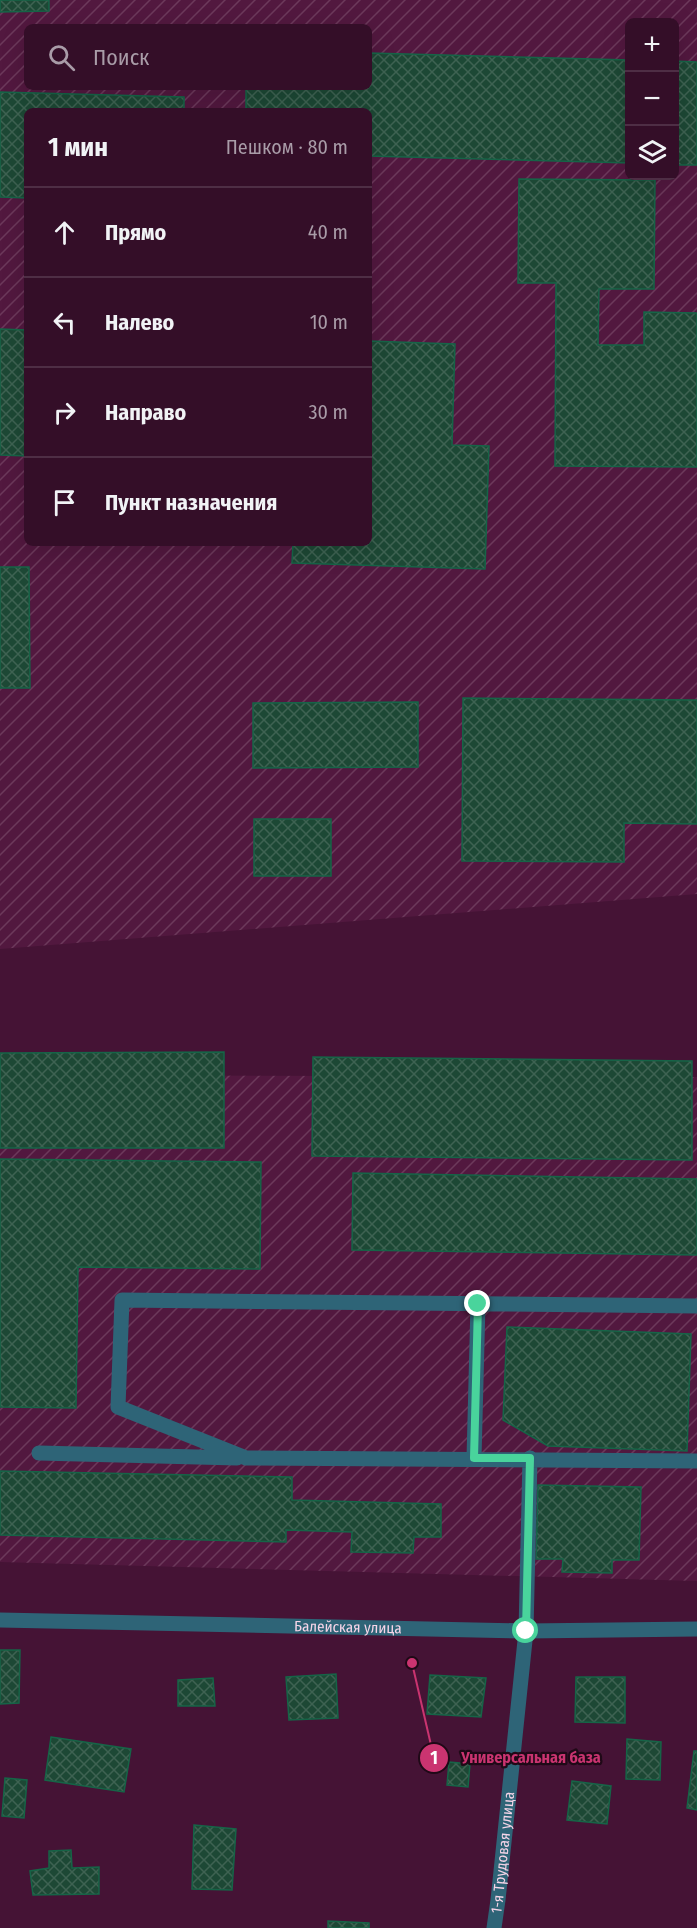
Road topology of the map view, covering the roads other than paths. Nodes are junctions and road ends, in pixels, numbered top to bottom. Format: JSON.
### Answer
{"nodes":[{"id":1,"x":478,"y":1304,"type":"junction"},
{"id":2,"x":697,"y":1306,"type":"edge"},
{"id":3,"x":39,"y":1454,"type":"dead end"},
{"id":4,"x":246,"y":1458,"type":"junction"},
{"id":5,"x":474,"y":1458,"type":"junction"},
{"id":6,"x":530,"y":1458,"type":"junction"},
{"id":7,"x":697,"y":1461,"type":"edge"},
{"id":8,"x":0,"y":1620,"type":"edge"},
{"id":9,"x":697,"y":1629,"type":"edge"},
{"id":10,"x":526,"y":1631,"type":"junction"},
{"id":11,"x":494,"y":1928,"type":"edge"}],
"edges":[{"from":1,"to":2,"type":"street"},
{"from":1,"to":4,"type":"street"},
{"from":1,"to":5,"type":"street"},
{"from":3,"to":4,"type":"street"},
{"from":4,"to":5,"type":"street"},
{"from":5,"to":6,"type":"street"},
{"from":6,"to":7,"type":"street"},
{"from":6,"to":10,"type":"street","name":"1-я Трудовая улица"},
{"from":8,"to":10,"type":"street","name":"Балейская улица"},
{"from":9,"to":10,"type":"street","name":"Балейская улица"},
{"from":10,"to":11,"type":"street","name":"1-я Трудовая улица"}]}
